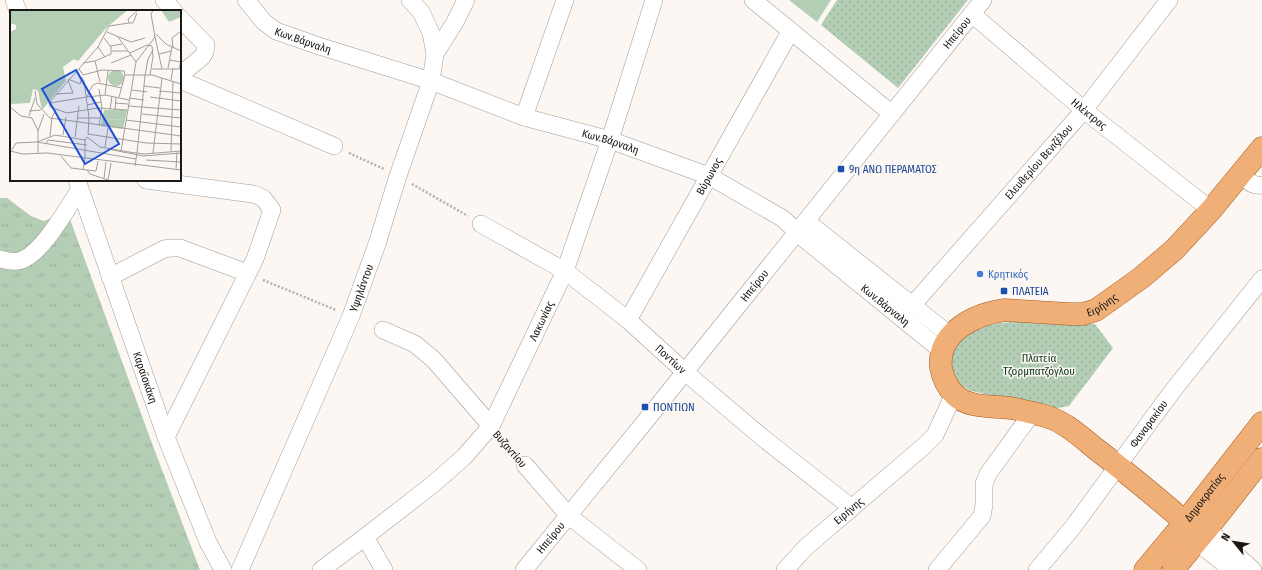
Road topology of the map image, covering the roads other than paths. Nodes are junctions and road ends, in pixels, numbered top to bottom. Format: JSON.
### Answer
{"nodes":[{"id":1,"x":14,"y":0,"type":"edge"},
{"id":2,"x":164,"y":0,"type":"edge"},
{"id":3,"x":247,"y":0,"type":"edge"},
{"id":4,"x":410,"y":0,"type":"edge"},
{"id":5,"x":466,"y":0,"type":"edge"},
{"id":6,"x":565,"y":0,"type":"edge"},
{"id":7,"x":654,"y":0,"type":"edge"},
{"id":8,"x":752,"y":0,"type":"edge"},
{"id":9,"x":983,"y":0,"type":"edge"},
{"id":10,"x":1169,"y":0,"type":"edge"},
{"id":11,"x":18,"y":10,"type":"edge"},
{"id":12,"x":173,"y":10,"type":"edge"},
{"id":13,"x":972,"y":14,"type":"junction"},
{"id":14,"x":181,"y":19,"type":"edge"},
{"id":15,"x":790,"y":32,"type":"junction"},
{"id":16,"x":435,"y":54,"type":"junction"},
{"id":17,"x":181,"y":74,"type":"edge"},
{"id":18,"x":181,"y":80,"type":"edge"},
{"id":19,"x":431,"y":81,"type":"junction"},
{"id":20,"x":1084,"y":110,"type":"junction"},
{"id":21,"x":892,"y":114,"type":"junction"},
{"id":22,"x":524,"y":117,"type":"junction"},
{"id":23,"x":610,"y":140,"type":"junction"},
{"id":24,"x":334,"y":146,"type":"dead end"},
{"id":25,"x":1262,"y":148,"type":"edge"},
{"id":26,"x":1240,"y":175,"type":"junction"},
{"id":27,"x":709,"y":176,"type":"junction"},
{"id":28,"x":154,"y":181,"type":"edge"},
{"id":29,"x":78,"y":184,"type":"edge"},
{"id":30,"x":1262,"y":185,"type":"edge"},
{"id":31,"x":1211,"y":210,"type":"junction"},
{"id":32,"x":481,"y":224,"type":"dead end"},
{"id":33,"x":801,"y":227,"type":"junction"},
{"id":34,"x":0,"y":259,"type":"edge"},
{"id":35,"x":565,"y":271,"type":"junction"},
{"id":36,"x":247,"y":273,"type":"junction"},
{"id":37,"x":110,"y":277,"type":"junction"},
{"id":38,"x":1262,"y":279,"type":"edge"},
{"id":39,"x":907,"y":311,"type":"junction"},
{"id":40,"x":628,"y":320,"type":"junction"},
{"id":41,"x":383,"y":330,"type":"dead end"},
{"id":42,"x":946,"y":343,"type":"junction"},
{"id":43,"x":685,"y":372,"type":"junction"},
{"id":44,"x":954,"y":394,"type":"junction"},
{"id":45,"x":1032,"y":413,"type":"junction"},
{"id":46,"x":1262,"y":423,"type":"edge"},
{"id":47,"x":491,"y":426,"type":"junction"},
{"id":48,"x":166,"y":437,"type":"junction"},
{"id":49,"x":1262,"y":459,"type":"edge"},
{"id":50,"x":525,"y":465,"type":"road end"},
{"id":51,"x":1118,"y":466,"type":"junction"},
{"id":52,"x":852,"y":508,"type":"junction"},
{"id":53,"x":569,"y":516,"type":"junction"},
{"id":54,"x":1185,"y":522,"type":"junction"},
{"id":55,"x":1202,"y":535,"type":"junction"},
{"id":56,"x":365,"y":537,"type":"junction"},
{"id":57,"x":224,"y":570,"type":"edge"},
{"id":58,"x":240,"y":570,"type":"edge"},
{"id":59,"x":321,"y":570,"type":"edge"},
{"id":60,"x":384,"y":570,"type":"edge"},
{"id":61,"x":524,"y":570,"type":"edge"},
{"id":62,"x":638,"y":570,"type":"edge"},
{"id":63,"x":785,"y":570,"type":"edge"},
{"id":64,"x":938,"y":570,"type":"edge"},
{"id":65,"x":1037,"y":570,"type":"edge"},
{"id":66,"x":1145,"y":570,"type":"edge"},
{"id":67,"x":1173,"y":570,"type":"edge"},
{"id":68,"x":1232,"y":570,"type":"edge"},
{"id":69,"x":1253,"y":570,"type":"edge"}],
"edges":[{"from":1,"to":11,"type":"street"},
{"from":2,"to":12,"type":"street"},
{"from":3,"to":19,"type":"street","name":"Κων.Βάρναλη"},
{"from":4,"to":16,"type":"street","name":"Υψηλάντου"},
{"from":5,"to":16,"type":"street"},
{"from":6,"to":22,"type":"street"},
{"from":7,"to":23,"type":"street","name":"Λακωνίας"},
{"from":8,"to":15,"type":"street"},
{"from":9,"to":13,"type":"street","name":"Ηπείρου"},
{"from":10,"to":20,"type":"street","name":"Ελευθερίου Βενιζέλου"},
{"from":13,"to":20,"type":"street","name":"Ηλέκτρας"},
{"from":13,"to":21,"type":"street","name":"Ηπείρου"},
{"from":14,"to":17,"type":"street"},
{"from":15,"to":21,"type":"street"},
{"from":15,"to":27,"type":"street","name":"Βύρωνος"},
{"from":16,"to":19,"type":"street","name":"Υψηλάντου"},
{"from":18,"to":24,"type":"street"},
{"from":19,"to":22,"type":"street","name":"Κων.Βάρναλη"},
{"from":19,"to":58,"type":"street","name":"Υψηλάντου"},
{"from":20,"to":31,"type":"street","name":"Ηλέκτρας"},
{"from":20,"to":39,"type":"street","name":"Ελευθερίου Βενιζέλου"},
{"from":21,"to":33,"type":"street","name":"Ηπείρου"},
{"from":22,"to":23,"type":"street","name":"Κων.Βάρναλη"},
{"from":23,"to":27,"type":"street","name":"Κων.Βάρναλη"},
{"from":23,"to":35,"type":"street","name":"Λακωνίας"},
{"from":25,"to":26,"type":"main road","name":"Ειρήνης"},
{"from":26,"to":30,"type":"street"},
{"from":26,"to":31,"type":"main road","name":"Ειρήνης"},
{"from":27,"to":33,"type":"street","name":"Κων.Βάρναλη"},
{"from":27,"to":40,"type":"street","name":"Βύρωνος"},
{"from":28,"to":36,"type":"street"},
{"from":29,"to":34,"type":"street"},
{"from":29,"to":37,"type":"street","name":"Καραϊσκάκη"},
{"from":31,"to":42,"type":"main road","name":"Ειρήνης"},
{"from":32,"to":35,"type":"street","name":"Ποντίων"},
{"from":33,"to":39,"type":"street","name":"Κων.Βάρναλη"},
{"from":33,"to":43,"type":"street","name":"Ηπείρου"},
{"from":35,"to":40,"type":"street","name":"Ποντίων"},
{"from":35,"to":47,"type":"street","name":"Λακωνίας"},
{"from":36,"to":37,"type":"street"},
{"from":36,"to":48,"type":"street"},
{"from":37,"to":48,"type":"street","name":"Καραϊσκάκη"},
{"from":38,"to":51,"type":"street","name":"Φαναρακίου"},
{"from":39,"to":42,"type":"street","name":"Κων.Βάρναλη"},
{"from":40,"to":43,"type":"street","name":"Ποντίων"},
{"from":41,"to":47,"type":"street","name":"Βυζαντίου"},
{"from":42,"to":44,"type":"main road"},
{"from":43,"to":52,"type":"street","name":"Ποντίων"},
{"from":43,"to":53,"type":"street","name":"Ηπείρου"},
{"from":44,"to":45,"type":"main road"},
{"from":44,"to":52,"type":"street","name":"Ειρήνης"},
{"from":45,"to":51,"type":"main road"},
{"from":45,"to":64,"type":"street"},
{"from":46,"to":54,"type":"main road","name":"Δημοκρατίας"},
{"from":47,"to":56,"type":"street","name":"Λακωνίας"},
{"from":48,"to":57,"type":"street","name":"Καραϊσκάκη"},
{"from":49,"to":55,"type":"main road","name":"Δημοκρατίας"},
{"from":50,"to":53,"type":"street","name":"Βυζαντίου"},
{"from":51,"to":54,"type":"main road"},
{"from":51,"to":65,"type":"street","name":"Φαναρακίου"},
{"from":52,"to":63,"type":"street","name":"Ειρήνης"},
{"from":53,"to":61,"type":"street","name":"Ηπείρου"},
{"from":53,"to":62,"type":"street","name":"Βυζαντίου"},
{"from":54,"to":55,"type":"street"},
{"from":54,"to":66,"type":"main road","name":"Δημοκρατίας"},
{"from":55,"to":67,"type":"main road","name":"Δημοκρατίας"},
{"from":55,"to":68,"type":"street"},
{"from":55,"to":69,"type":"street"},
{"from":56,"to":59,"type":"street","name":"Λακωνίας"},
{"from":56,"to":60,"type":"street"}]}
